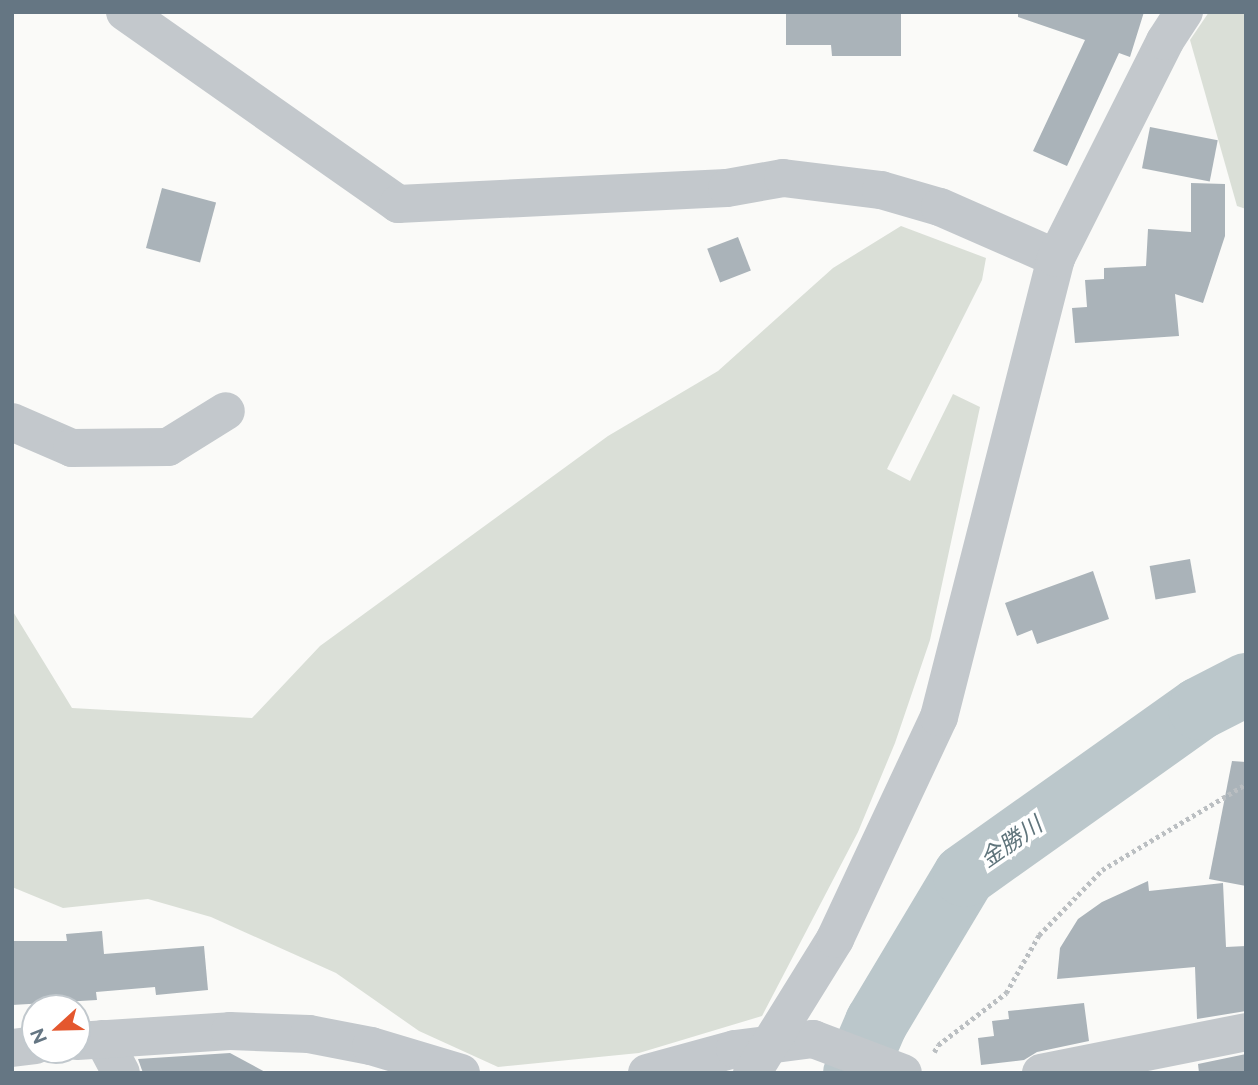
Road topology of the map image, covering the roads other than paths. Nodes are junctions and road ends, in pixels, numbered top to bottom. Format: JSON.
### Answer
{"nodes":[{"id":1,"x":125,"y":12,"type":"edge"},
{"id":2,"x":1184,"y":12,"type":"edge"},
{"id":3,"x":1056,"y":258,"type":"junction"},
{"id":4,"x":226,"y":411,"type":"dead end"},
{"id":5,"x":12,"y":422,"type":"edge"},
{"id":6,"x":1246,"y":1032,"type":"edge"},
{"id":7,"x":91,"y":1040,"type":"edge"},
{"id":8,"x":91,"y":1041,"type":"edge"},
{"id":9,"x":371,"y":1046,"type":"junction"},
{"id":10,"x":760,"y":1059,"type":"edge"},
{"id":11,"x":121,"y":1073,"type":"edge"},
{"id":12,"x":340,"y":1073,"type":"edge"},
{"id":13,"x":461,"y":1073,"type":"edge"},
{"id":14,"x":647,"y":1073,"type":"edge"},
{"id":15,"x":903,"y":1073,"type":"edge"},
{"id":16,"x":1041,"y":1073,"type":"edge"}],
"edges":[{"from":1,"to":3,"type":"street"},
{"from":2,"to":3,"type":"street"},
{"from":3,"to":10,"type":"street"},
{"from":4,"to":5,"type":"street"},
{"from":6,"to":16,"type":"street"},
{"from":7,"to":9,"type":"street"},
{"from":8,"to":11,"type":"street"},
{"from":9,"to":12,"type":"street"},
{"from":9,"to":13,"type":"street"},
{"from":10,"to":14,"type":"street"},
{"from":10,"to":15,"type":"street"}]}
